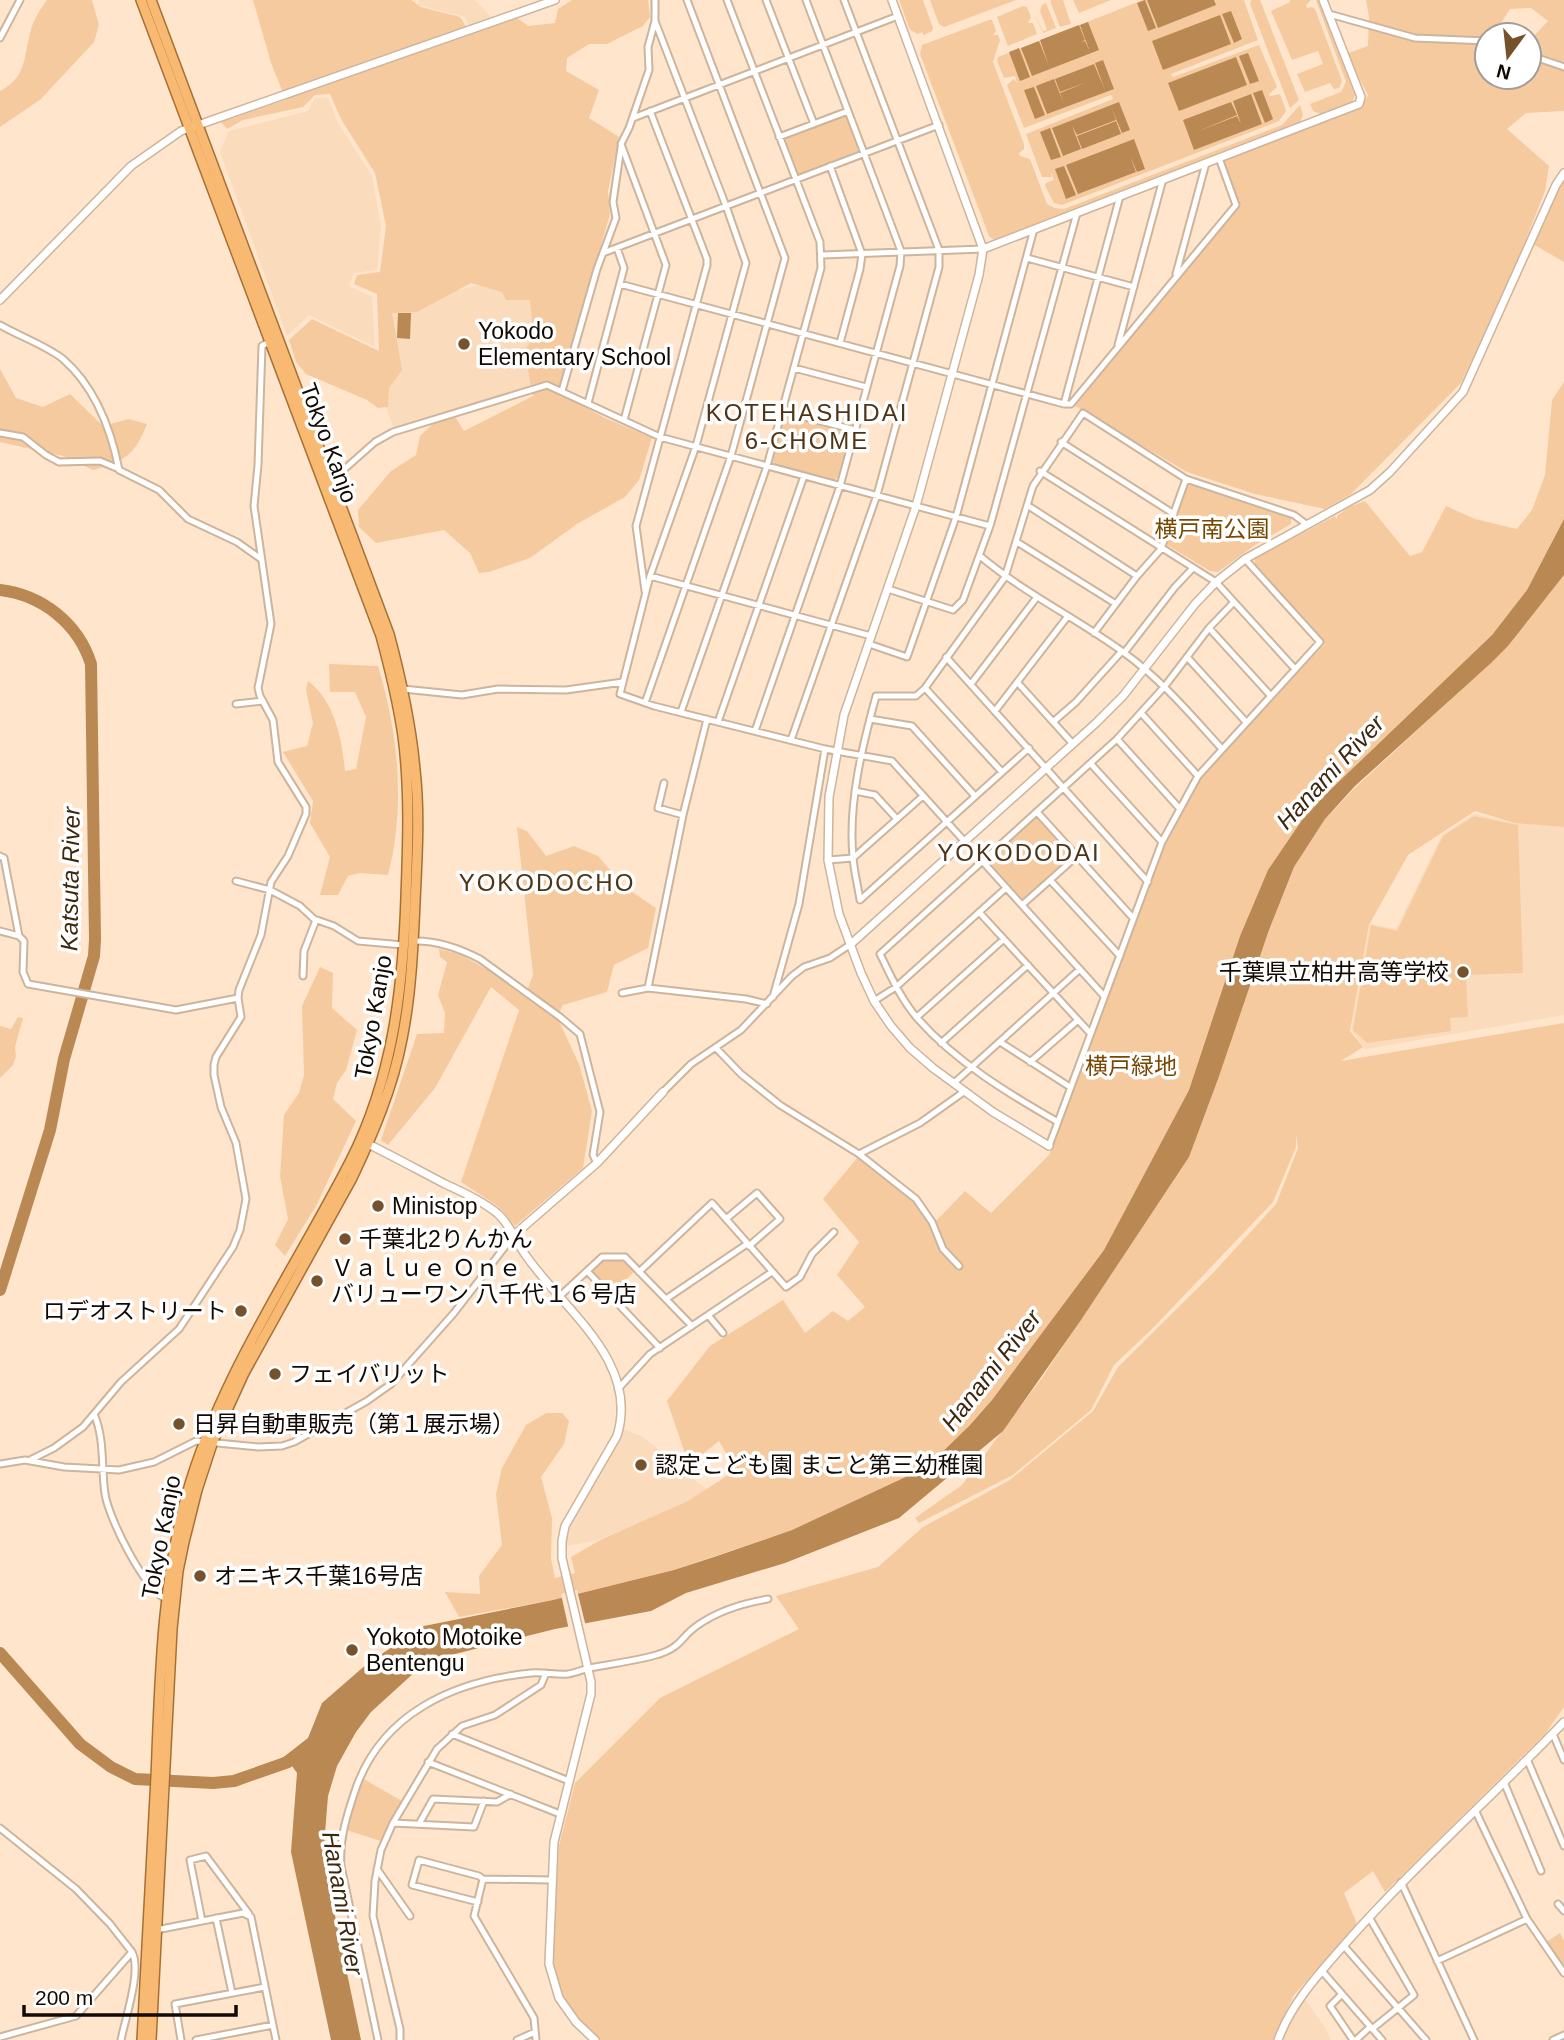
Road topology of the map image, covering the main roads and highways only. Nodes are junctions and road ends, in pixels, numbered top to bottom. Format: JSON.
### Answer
{"nodes":[{"id":1,"x":141,"y":0,"type":"edge"},
{"id":2,"x":151,"y":0,"type":"edge"},
{"id":3,"x":194,"y":125,"type":"junction"},
{"id":4,"x":328,"y":482,"type":"junction"},
{"id":5,"x":409,"y":943,"type":"junction"},
{"id":6,"x":209,"y":1441,"type":"junction"},
{"id":7,"x":161,"y":1759,"type":"junction"},
{"id":8,"x":160,"y":1793,"type":"junction"},
{"id":9,"x":142,"y":2040,"type":"edge"},
{"id":10,"x":150,"y":2040,"type":"edge"}],
"edges":[{"from":1,"to":3,"type":"highway","name":"Tokyo Kanjo"},
{"from":2,"to":3,"type":"highway","name":"Tokyo Kanjo"},
{"from":3,"to":4,"type":"highway","name":"Tokyo Kanjo"},
{"from":4,"to":5,"type":"highway","name":"Tokyo Kanjo"},
{"from":4,"to":5,"type":"highway","name":"Tokyo Kanjo"},
{"from":5,"to":6,"type":"highway","name":"Tokyo Kanjo"},
{"from":6,"to":7,"type":"highway","name":"Tokyo Kanjo"},
{"from":6,"to":7,"type":"highway","name":"Tokyo Kanjo"},
{"from":7,"to":8,"type":"highway","name":"Tokyo Kanjo"},
{"from":8,"to":9,"type":"highway","name":"Tokyo Kanjo"},
{"from":8,"to":10,"type":"highway","name":"Tokyo Kanjo"}]}
